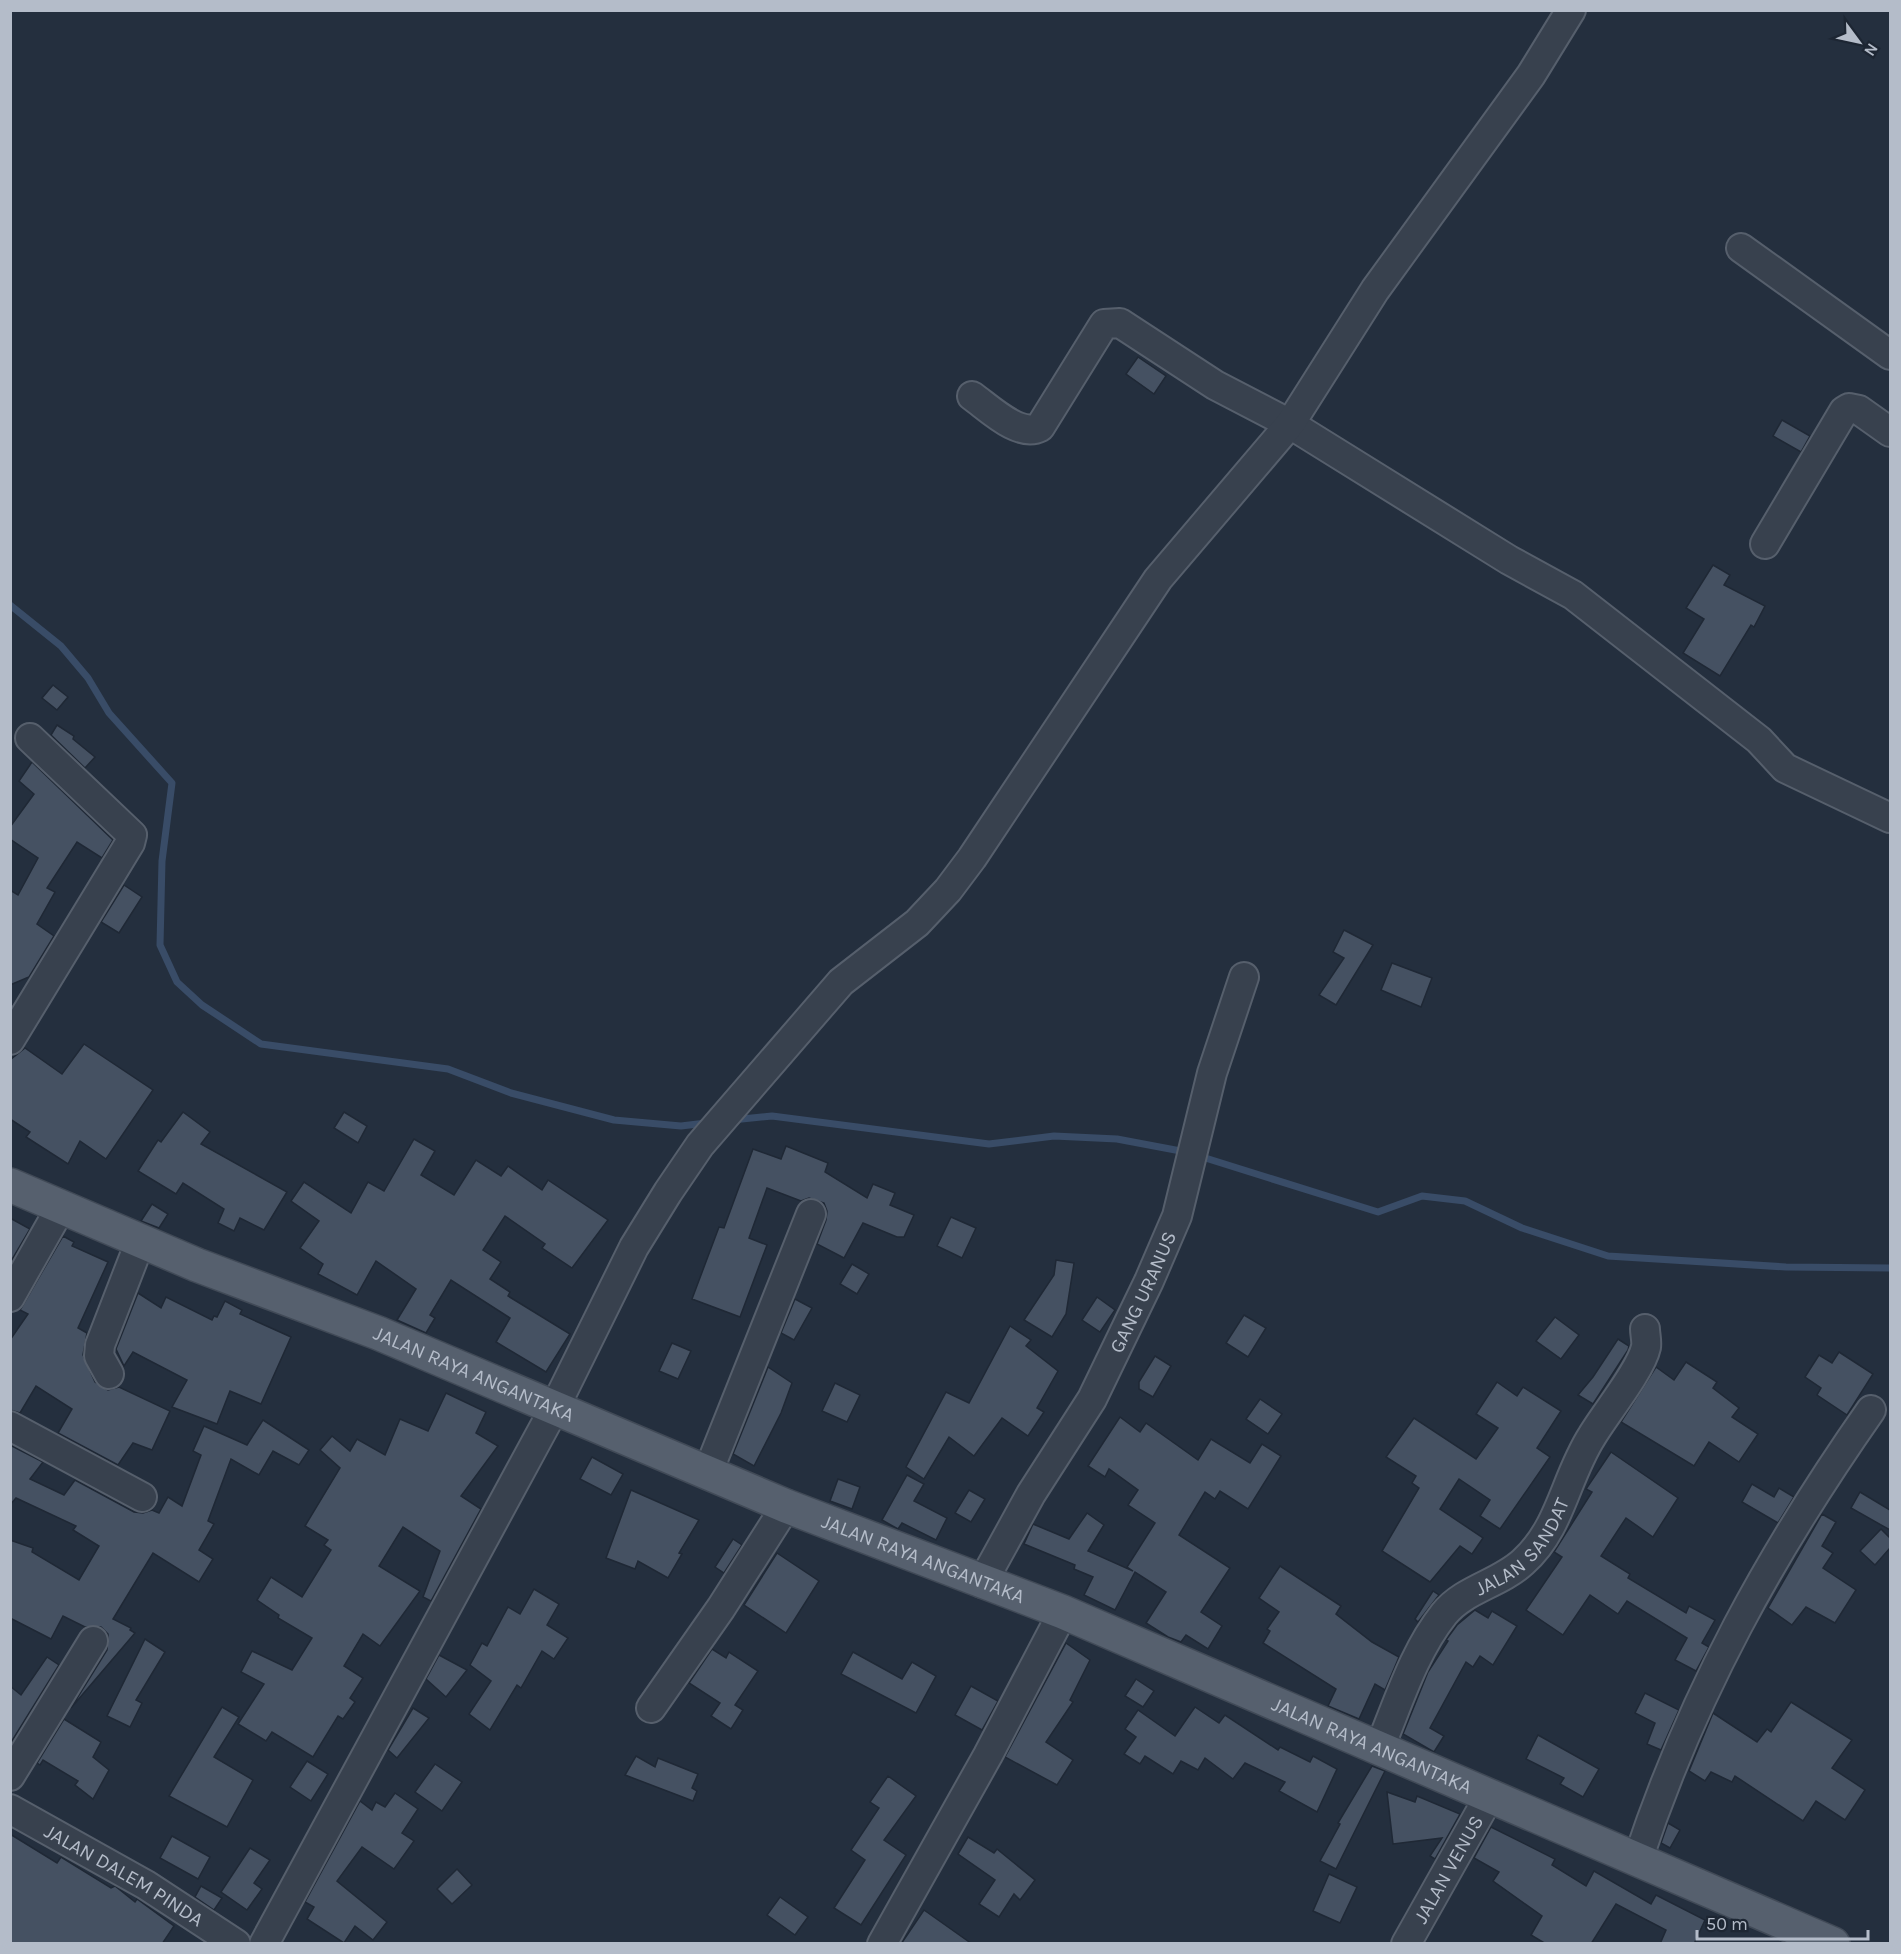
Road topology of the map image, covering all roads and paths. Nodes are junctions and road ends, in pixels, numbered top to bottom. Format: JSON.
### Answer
{"nodes":[{"id":1,"x":1571,"y":10,"type":"edge"},
{"id":2,"x":1741,"y":248,"type":"dead end"},
{"id":3,"x":1890,"y":355,"type":"edge"},
{"id":4,"x":972,"y":396,"type":"dead end"},
{"id":5,"x":1290,"y":424,"type":"junction"},
{"id":6,"x":1890,"y":432,"type":"edge"},
{"id":7,"x":1765,"y":544,"type":"dead end"},
{"id":8,"x":30,"y":738,"type":"dead end"},
{"id":9,"x":1890,"y":818,"type":"edge"},
{"id":10,"x":1244,"y":977,"type":"dead end"},
{"id":11,"x":13,"y":1029,"type":"edge"},
{"id":12,"x":10,"y":1185,"type":"edge"},
{"id":13,"x":61,"y":1207,"type":"junction"},
{"id":14,"x":810,"y":1214,"type":"dead end"},
{"id":15,"x":140,"y":1242,"type":"junction"},
{"id":16,"x":10,"y":1297,"type":"edge"},
{"id":17,"x":1645,"y":1329,"type":"dead end"},
{"id":18,"x":109,"y":1374,"type":"dead end"},
{"id":19,"x":554,"y":1409,"type":"junction"},
{"id":20,"x":1871,"y":1410,"type":"dead end"},
{"id":21,"x":10,"y":1426,"type":"edge"},
{"id":22,"x":708,"y":1472,"type":"junction"},
{"id":23,"x":142,"y":1497,"type":"dead end"},
{"id":24,"x":786,"y":1506,"type":"junction"},
{"id":25,"x":982,"y":1583,"type":"junction"},
{"id":26,"x":1063,"y":1612,"type":"junction"},
{"id":27,"x":93,"y":1641,"type":"dead end"},
{"id":28,"x":651,"y":1708,"type":"dead end"},
{"id":29,"x":1379,"y":1749,"type":"junction"},
{"id":30,"x":10,"y":1776,"type":"edge"},
{"id":31,"x":1490,"y":1795,"type":"junction"},
{"id":32,"x":10,"y":1809,"type":"edge"},
{"id":33,"x":1638,"y":1859,"type":"junction"},
{"id":34,"x":236,"y":1944,"type":"edge"},
{"id":35,"x":264,"y":1944,"type":"edge"},
{"id":36,"x":882,"y":1944,"type":"edge"},
{"id":37,"x":1406,"y":1944,"type":"edge"},
{"id":38,"x":1833,"y":1944,"type":"edge"}],
"edges":[{"from":1,"to":5,"type":"street"},
{"from":2,"to":3,"type":"street"},
{"from":4,"to":5,"type":"street"},
{"from":5,"to":9,"type":"street"},
{"from":5,"to":19,"type":"street"},
{"from":6,"to":7,"type":"street"},
{"from":8,"to":11,"type":"street"},
{"from":10,"to":25,"type":"street","name":"GANG URANUS"},
{"from":12,"to":13,"type":"main road","name":"JALAN RAYA ANGANTAKA"},
{"from":13,"to":15,"type":"main road","name":"JALAN RAYA ANGANTAKA"},
{"from":13,"to":16,"type":"street"},
{"from":14,"to":22,"type":"street"},
{"from":15,"to":18,"type":"street"},
{"from":15,"to":19,"type":"main road","name":"JALAN RAYA ANGANTAKA"},
{"from":17,"to":29,"type":"street","name":"JALAN SANDAT"},
{"from":19,"to":22,"type":"main road","name":"JALAN RAYA ANGANTAKA"},
{"from":19,"to":35,"type":"street"},
{"from":20,"to":33,"type":"street"},
{"from":21,"to":23,"type":"street"},
{"from":22,"to":24,"type":"main road","name":"JALAN RAYA ANGANTAKA"},
{"from":24,"to":25,"type":"main road","name":"JALAN RAYA ANGANTAKA"},
{"from":24,"to":28,"type":"street"},
{"from":25,"to":26,"type":"main road","name":"JALAN RAYA ANGANTAKA"},
{"from":26,"to":29,"type":"main road","name":"JALAN RAYA ANGANTAKA"},
{"from":26,"to":36,"type":"street"},
{"from":27,"to":30,"type":"street"},
{"from":29,"to":31,"type":"main road","name":"JALAN RAYA ANGANTAKA"},
{"from":31,"to":33,"type":"main road","name":"JALAN RAYA ANGANTAKA"},
{"from":31,"to":37,"type":"street","name":"JALAN VENUS"},
{"from":32,"to":34,"type":"street","name":"JALAN DALEM PINDA"},
{"from":33,"to":38,"type":"main road","name":"JALAN RAYA ANGANTAKA"}]}
